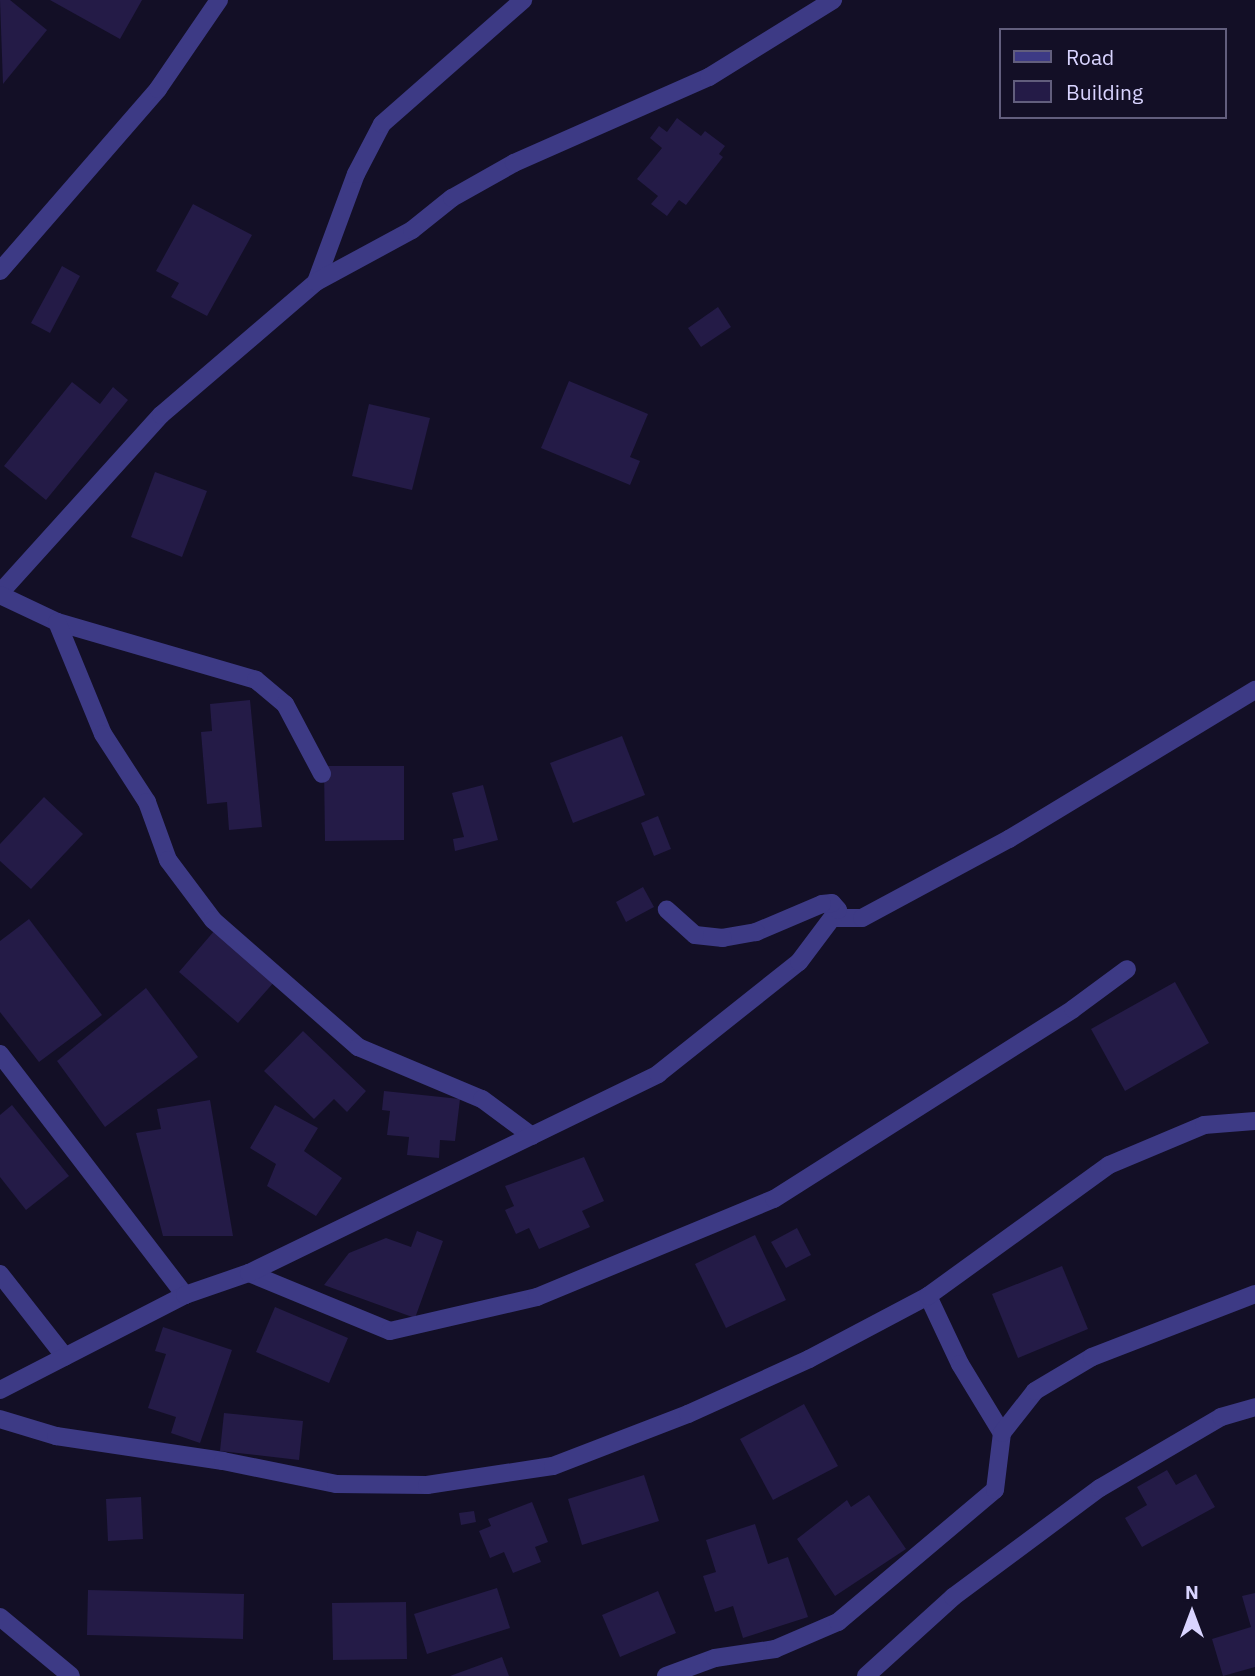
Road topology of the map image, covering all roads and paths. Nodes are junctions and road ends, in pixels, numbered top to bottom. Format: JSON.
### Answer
{"nodes":[{"id":1,"x":219,"y":0,"type":"edge"},
{"id":2,"x":523,"y":0,"type":"edge"},
{"id":3,"x":833,"y":0,"type":"edge"},
{"id":4,"x":0,"y":271,"type":"edge"},
{"id":5,"x":316,"y":282,"type":"junction"},
{"id":6,"x":0,"y":594,"type":"edge"},
{"id":7,"x":57,"y":622,"type":"junction"},
{"id":8,"x":1255,"y":690,"type":"edge"},
{"id":9,"x":322,"y":774,"type":"dead end"},
{"id":10,"x":667,"y":910,"type":"dead end"},
{"id":11,"x":835,"y":918,"type":"junction"},
{"id":12,"x":1127,"y":969,"type":"dead end"},
{"id":13,"x":0,"y":1054,"type":"edge"},
{"id":14,"x":1255,"y":1121,"type":"edge"},
{"id":15,"x":533,"y":1136,"type":"junction"},
{"id":16,"x":0,"y":1273,"type":"edge"},
{"id":17,"x":249,"y":1273,"type":"junction"},
{"id":18,"x":1255,"y":1294,"type":"edge"},
{"id":19,"x":185,"y":1296,"type":"junction"},
{"id":20,"x":928,"y":1296,"type":"junction"},
{"id":21,"x":65,"y":1357,"type":"junction"},
{"id":22,"x":0,"y":1390,"type":"edge"},
{"id":23,"x":1255,"y":1407,"type":"edge"},
{"id":24,"x":0,"y":1419,"type":"edge"},
{"id":25,"x":1002,"y":1433,"type":"junction"},
{"id":26,"x":0,"y":1617,"type":"edge"},
{"id":27,"x":71,"y":1676,"type":"edge"},
{"id":28,"x":666,"y":1676,"type":"edge"},
{"id":29,"x":866,"y":1676,"type":"edge"}],
"edges":[{"from":1,"to":4,"type":"street"},
{"from":2,"to":5,"type":"street"},
{"from":3,"to":5,"type":"street"},
{"from":5,"to":6,"type":"street"},
{"from":6,"to":7,"type":"street"},
{"from":7,"to":9,"type":"street"},
{"from":7,"to":15,"type":"street"},
{"from":8,"to":11,"type":"street"},
{"from":10,"to":11,"type":"street"},
{"from":11,"to":15,"type":"street"},
{"from":12,"to":17,"type":"street"},
{"from":13,"to":19,"type":"street"},
{"from":14,"to":20,"type":"street"},
{"from":15,"to":17,"type":"street"},
{"from":16,"to":21,"type":"street"},
{"from":17,"to":19,"type":"street"},
{"from":18,"to":25,"type":"street"},
{"from":19,"to":21,"type":"street"},
{"from":20,"to":24,"type":"street"},
{"from":20,"to":25,"type":"street"},
{"from":21,"to":22,"type":"street"},
{"from":23,"to":29,"type":"street"},
{"from":25,"to":28,"type":"street"},
{"from":26,"to":27,"type":"street"}]}
